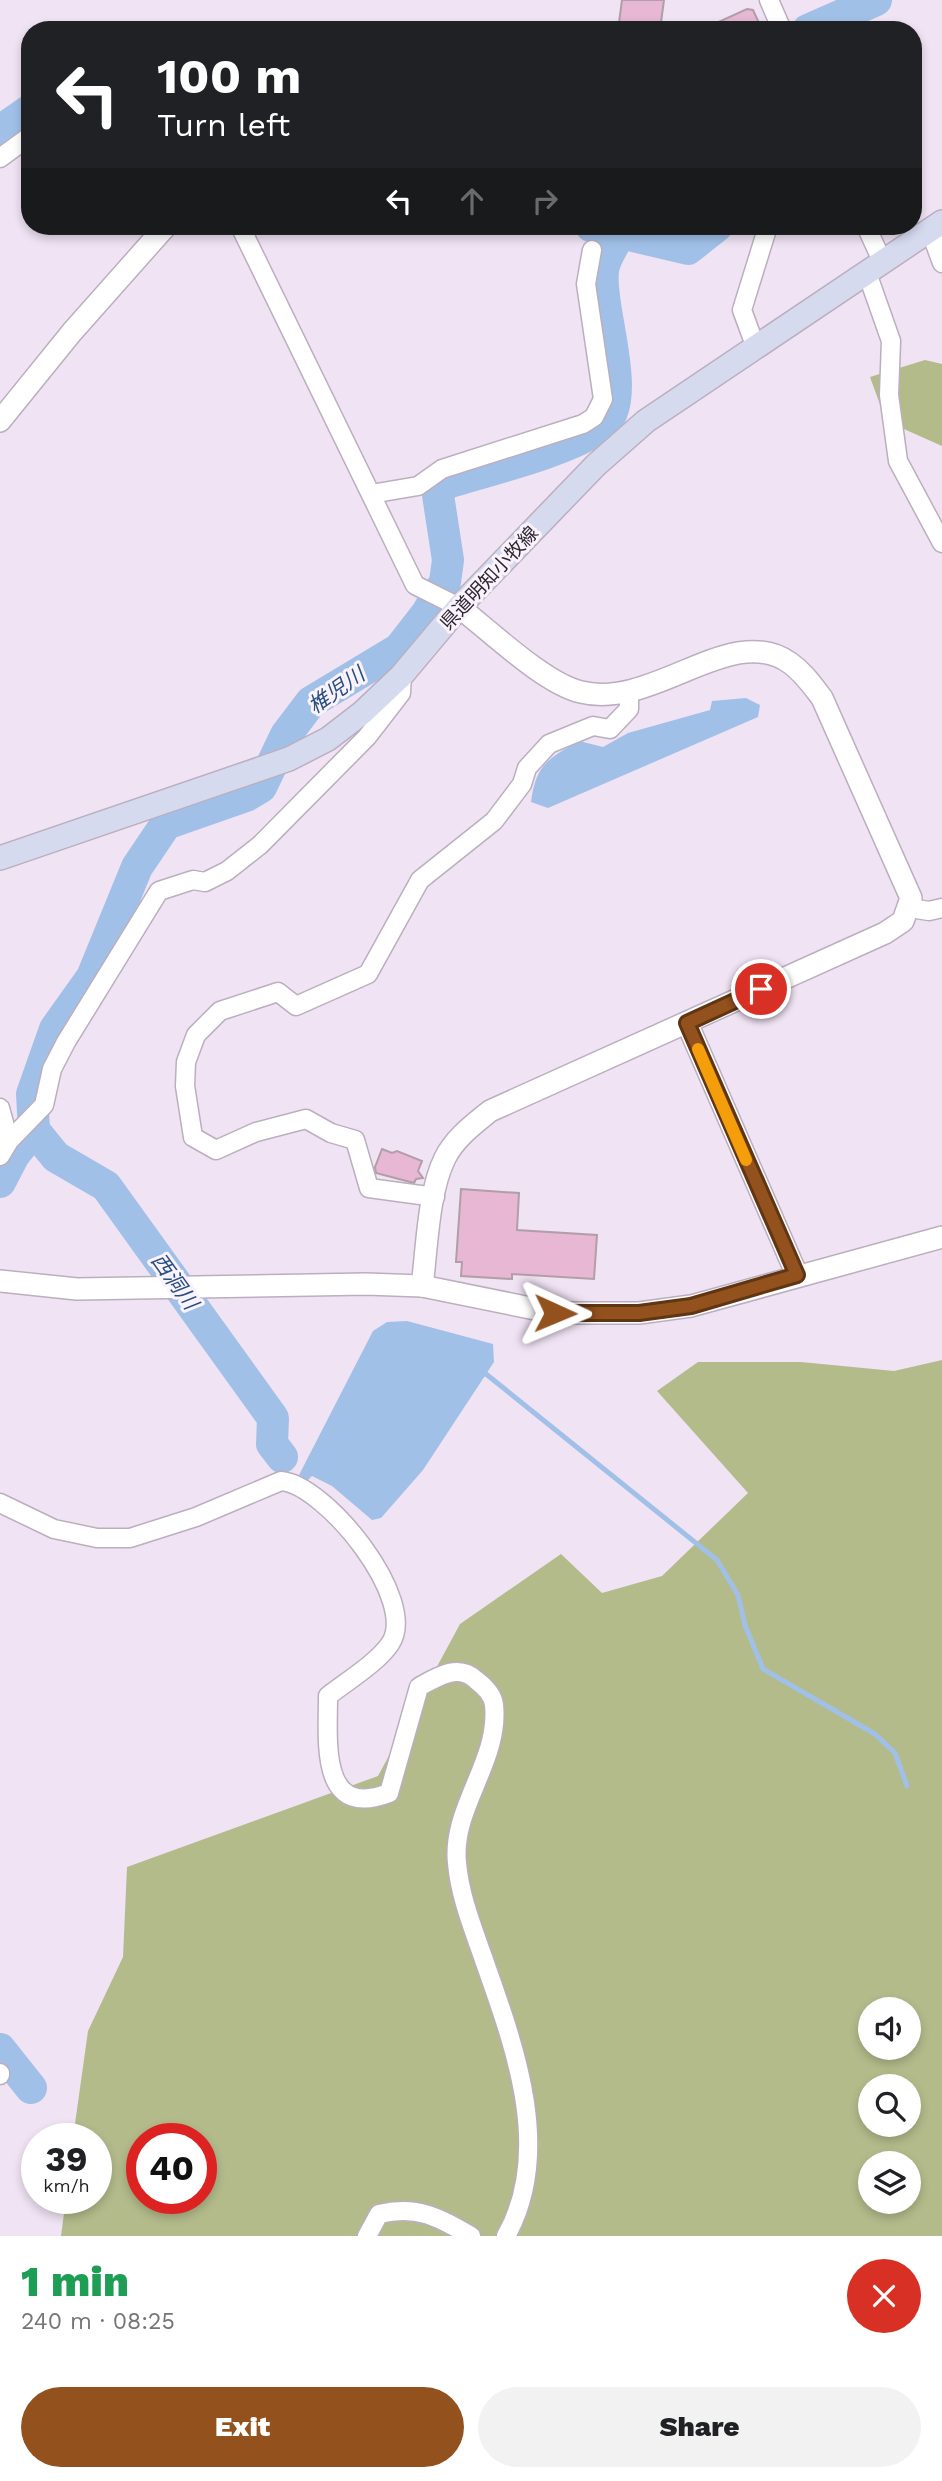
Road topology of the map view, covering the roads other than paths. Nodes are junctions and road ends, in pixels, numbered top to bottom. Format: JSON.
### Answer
{"nodes":[{"id":1,"x":769,"y":0,"type":"edge"},
{"id":2,"x":778,"y":21,"type":"edge"},
{"id":3,"x":21,"y":143,"type":"edge"},
{"id":4,"x":0,"y":158,"type":"edge"},
{"id":5,"x":936,"y":226,"type":"edge"},
{"id":6,"x":158,"y":235,"type":"edge"},
{"id":7,"x":244,"y":235,"type":"edge"},
{"id":8,"x":765,"y":235,"type":"edge"},
{"id":9,"x":868,"y":235,"type":"edge"},
{"id":10,"x":592,"y":250,"type":"dead end"},
{"id":11,"x":942,"y":263,"type":"edge"},
{"id":12,"x":874,"y":267,"type":"junction"},
{"id":13,"x":756,"y":348,"type":"junction"},
{"id":14,"x":0,"y":421,"type":"edge"},
{"id":15,"x":371,"y":494,"type":"junction"},
{"id":16,"x":942,"y":543,"type":"edge"},
{"id":17,"x":454,"y":605,"type":"junction"},
{"id":18,"x":402,"y":676,"type":"junction"},
{"id":19,"x":629,"y":693,"type":"junction"},
{"id":20,"x":0,"y":858,"type":"edge"},
{"id":21,"x":910,"y":908,"type":"junction"},
{"id":22,"x":942,"y":908,"type":"edge"},
{"id":23,"x":687,"y":1023,"type":"junction"},
{"id":24,"x":0,"y":1108,"type":"edge"},
{"id":25,"x":4,"y":1149,"type":"edge"},
{"id":26,"x":435,"y":1196,"type":"junction"},
{"id":27,"x":942,"y":1237,"type":"edge"},
{"id":28,"x":797,"y":1275,"type":"junction"},
{"id":29,"x":0,"y":1281,"type":"edge"},
{"id":30,"x":422,"y":1286,"type":"junction"},
{"id":31,"x":0,"y":1503,"type":"edge"},
{"id":32,"x":367,"y":2236,"type":"edge"},
{"id":33,"x":471,"y":2236,"type":"edge"},
{"id":34,"x":506,"y":2236,"type":"edge"}],
"edges":[{"from":1,"to":2,"type":"street"},
{"from":3,"to":4,"type":"street"},
{"from":5,"to":11,"type":"street"},
{"from":5,"to":12,"type":"main road","name":"県道明知小牧線"},
{"from":6,"to":14,"type":"street"},
{"from":7,"to":15,"type":"street"},
{"from":8,"to":13,"type":"street"},
{"from":9,"to":12,"type":"street"},
{"from":10,"to":15,"type":"street"},
{"from":12,"to":13,"type":"main road","name":"県道明知小牧線"},
{"from":12,"to":16,"type":"street"},
{"from":13,"to":17,"type":"main road","name":"県道明知小牧線"},
{"from":15,"to":17,"type":"street"},
{"from":17,"to":18,"type":"main road","name":"県道明知小牧線"},
{"from":17,"to":19,"type":"street"},
{"from":18,"to":20,"type":"main road","name":"県道明知小牧線"},
{"from":18,"to":25,"type":"street"},
{"from":19,"to":21,"type":"street"},
{"from":19,"to":26,"type":"street"},
{"from":21,"to":22,"type":"street"},
{"from":21,"to":23,"type":"street"},
{"from":23,"to":26,"type":"street"},
{"from":23,"to":28,"type":"street"},
{"from":24,"to":25,"type":"street"},
{"from":26,"to":30,"type":"street"},
{"from":27,"to":28,"type":"street"},
{"from":28,"to":30,"type":"street"},
{"from":29,"to":30,"type":"street"},
{"from":31,"to":34,"type":"street"},
{"from":32,"to":33,"type":"street"}]}
